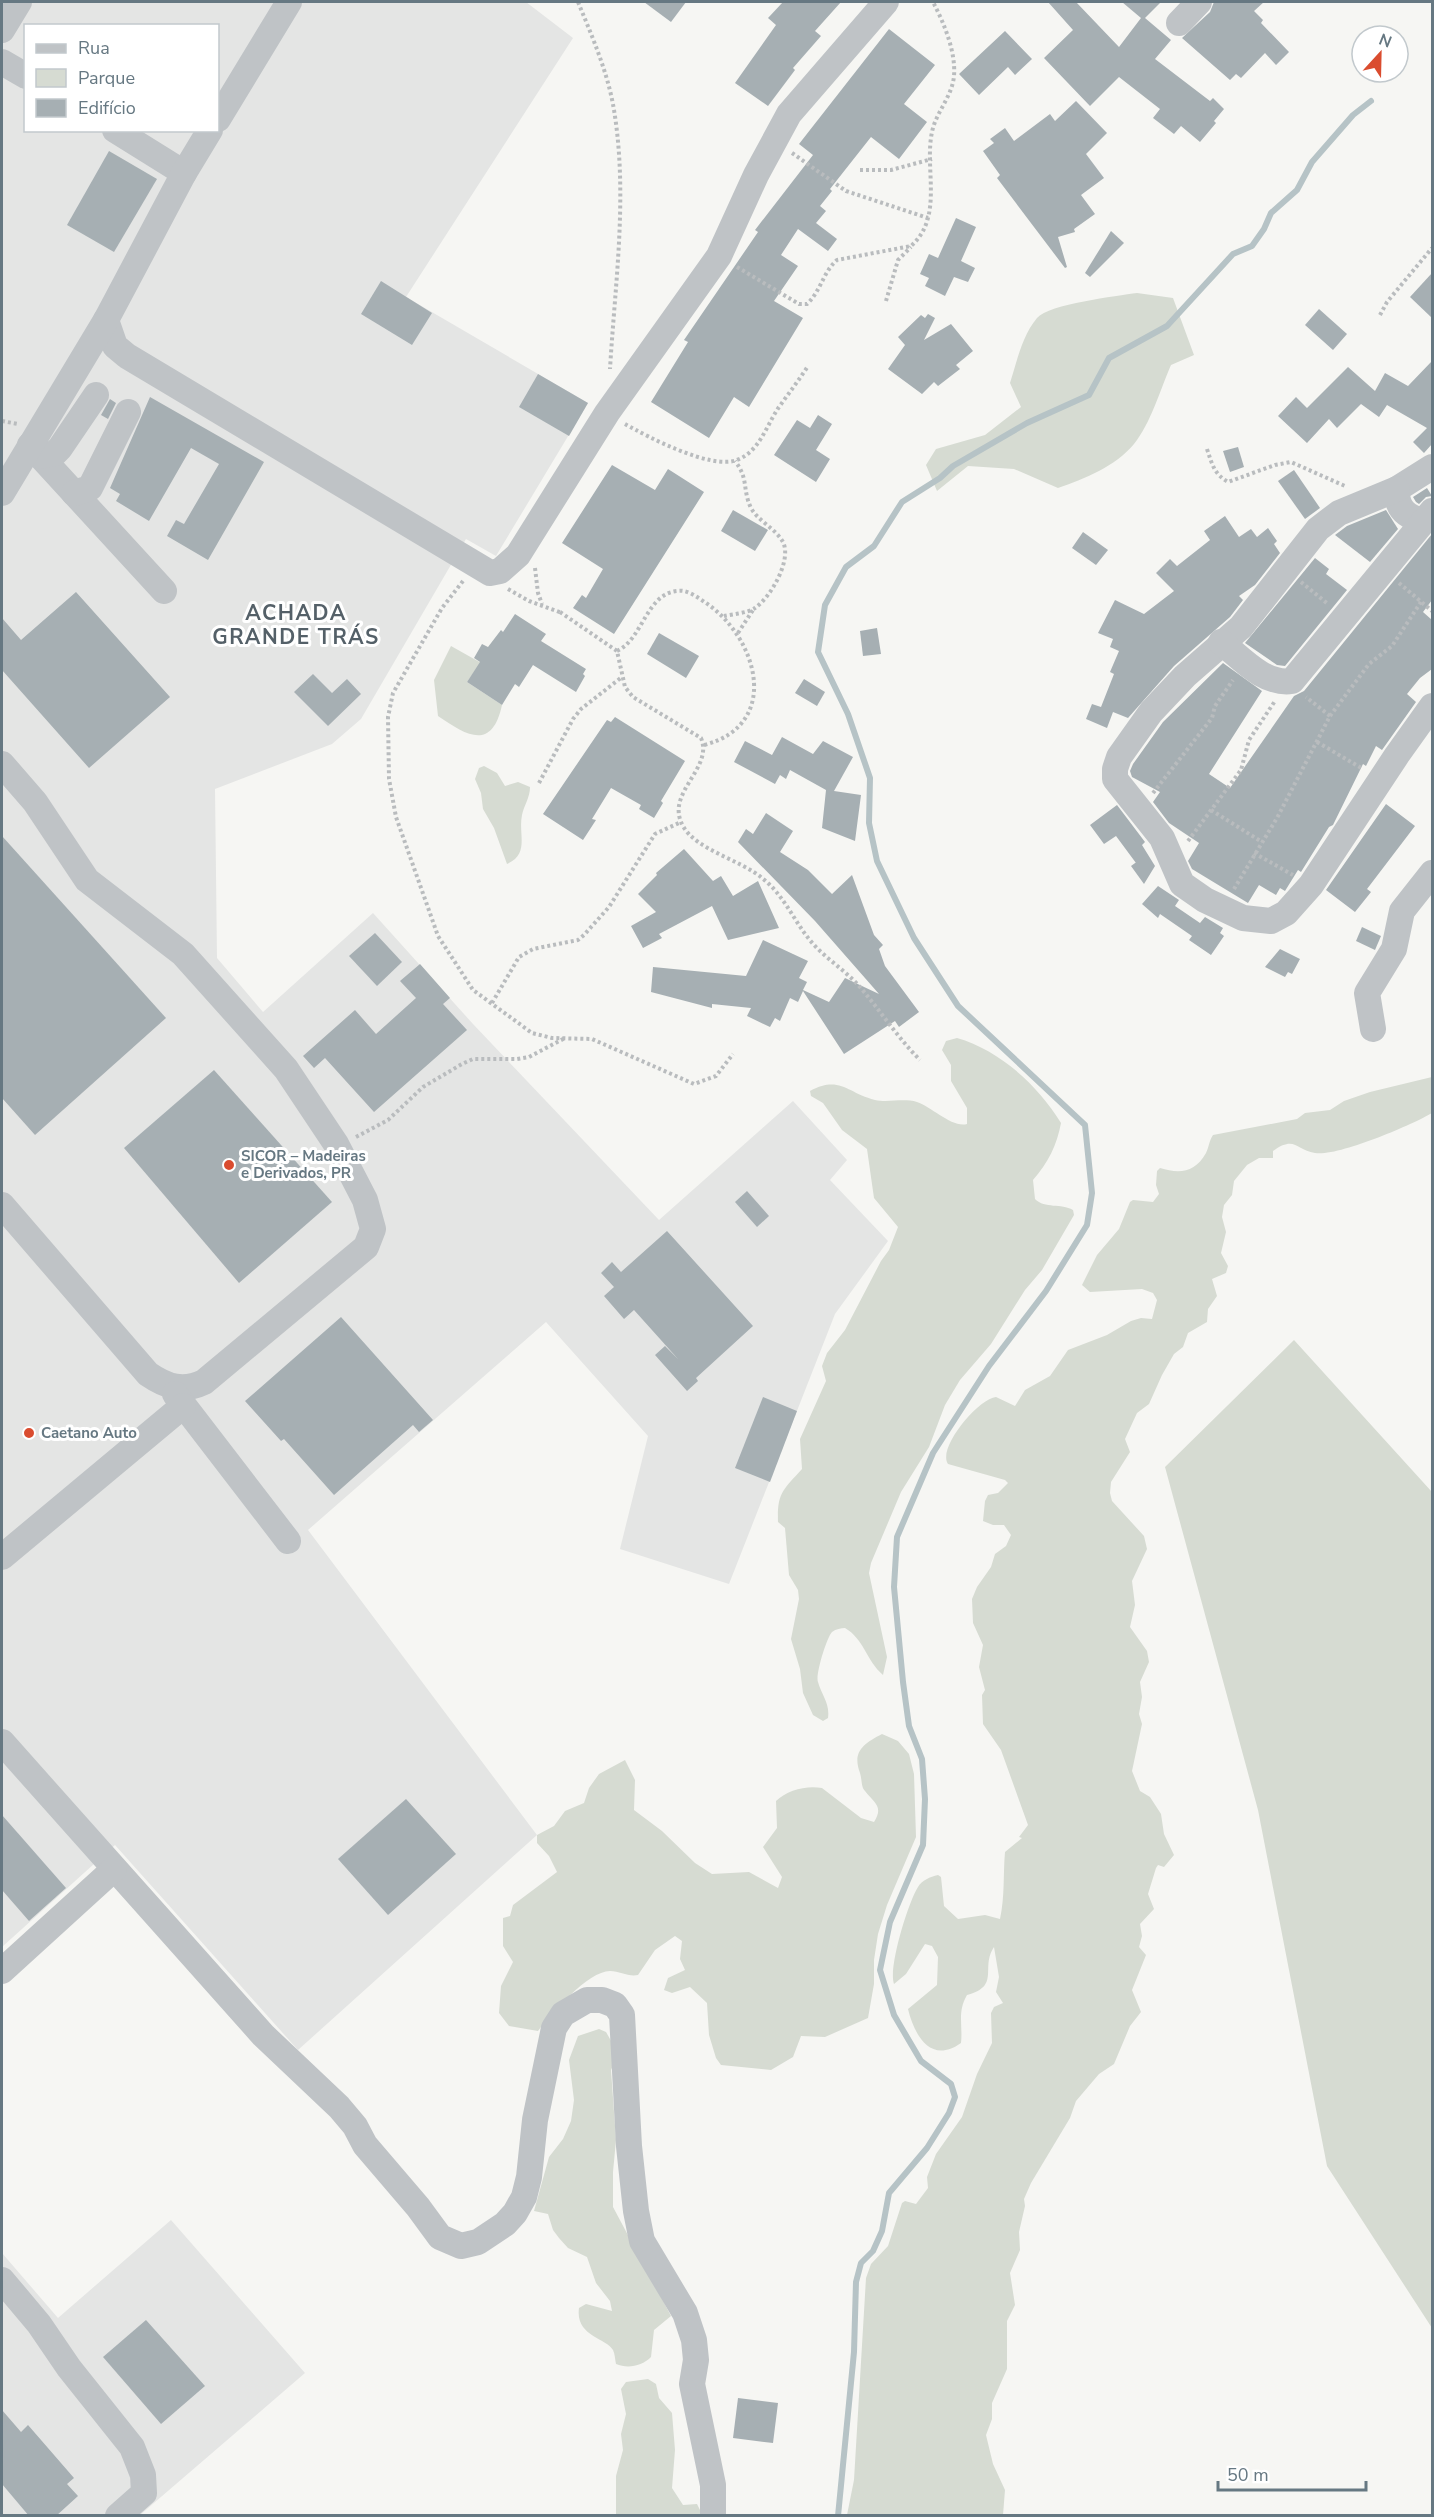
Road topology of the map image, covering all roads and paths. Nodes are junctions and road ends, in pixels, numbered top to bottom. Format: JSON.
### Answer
{"nodes":[{"id":1,"x":19,"y":2,"type":"edge"},
{"id":2,"x":289,"y":2,"type":"edge"},
{"id":3,"x":578,"y":2,"type":"edge"},
{"id":4,"x":886,"y":2,"type":"edge"},
{"id":5,"x":933,"y":2,"type":"edge"},
{"id":6,"x":1198,"y":2,"type":"edge"},
{"id":7,"x":1179,"y":22,"type":"dead end"},
{"id":8,"x":2,"y":30,"type":"edge"},
{"id":9,"x":2,"y":62,"type":"edge"},
{"id":10,"x":24,"y":75,"type":"edge"},
{"id":11,"x":219,"y":117,"type":"edge"},
{"id":12,"x":118,"y":132,"type":"edge"},
{"id":13,"x":209,"y":132,"type":"edge"},
{"id":14,"x":772,"y":144,"type":"junction"},
{"id":15,"x":932,"y":159,"type":"junction"},
{"id":16,"x":860,"y":170,"type":"dead end"},
{"id":17,"x":184,"y":173,"type":"junction"},
{"id":18,"x":928,"y":218,"type":"junction"},
{"id":19,"x":911,"y":246,"type":"junction"},
{"id":20,"x":1432,"y":248,"type":"edge"},
{"id":21,"x":719,"y":256,"type":"junction"},
{"id":22,"x":886,"y":301,"type":"dead end"},
{"id":23,"x":1380,"y":315,"type":"dead end"},
{"id":24,"x":106,"y":320,"type":"junction"},
{"id":25,"x":808,"y":366,"type":"dead end"},
{"id":26,"x":609,"y":378,"type":"dead end"},
{"id":27,"x":96,"y":395,"type":"dead end"},
{"id":28,"x":128,"y":412,"type":"dead end"},
{"id":29,"x":607,"y":413,"type":"junction"},
{"id":30,"x":1207,"y":449,"type":"dead end"},
{"id":31,"x":35,"y":451,"type":"junction"},
{"id":32,"x":735,"y":461,"type":"junction"},
{"id":33,"x":1432,"y":467,"type":"edge"},
{"id":34,"x":1397,"y":489,"type":"junction"},
{"id":35,"x":2,"y":493,"type":"edge"},
{"id":36,"x":74,"y":493,"type":"junction"},
{"id":37,"x":1369,"y":499,"type":"junction"},
{"id":38,"x":1428,"y":516,"type":"edge"},
{"id":39,"x":530,"y":536,"type":"junction"},
{"id":40,"x":476,"y":565,"type":"junction"},
{"id":41,"x":1383,"y":569,"type":"junction"},
{"id":42,"x":1287,"y":570,"type":"junction"},
{"id":43,"x":503,"y":585,"type":"dead end"},
{"id":44,"x":164,"y":591,"type":"dead end"},
{"id":45,"x":1421,"y":602,"type":"junction"},
{"id":46,"x":753,"y":609,"type":"junction"},
{"id":47,"x":1432,"y":611,"type":"edge"},
{"id":48,"x":562,"y":613,"type":"junction"},
{"id":49,"x":724,"y":616,"type":"junction"},
{"id":50,"x":1343,"y":617,"type":"junction"},
{"id":51,"x":738,"y":633,"type":"junction"},
{"id":52,"x":1221,"y":642,"type":"junction"},
{"id":53,"x":617,"y":651,"type":"junction"},
{"id":54,"x":1245,"y":661,"type":"junction"},
{"id":55,"x":622,"y":677,"type":"junction"},
{"id":56,"x":1287,"y":682,"type":"junction"},
{"id":57,"x":1432,"y":706,"type":"edge"},
{"id":58,"x":1330,"y":716,"type":"junction"},
{"id":59,"x":1317,"y":742,"type":"junction"},
{"id":60,"x":704,"y":745,"type":"junction"},
{"id":61,"x":2,"y":764,"type":"edge"},
{"id":62,"x":1380,"y":780,"type":"junction"},
{"id":63,"x":539,"y":783,"type":"dead end"},
{"id":64,"x":1134,"y":803,"type":"junction"},
{"id":65,"x":1211,"y":810,"type":"junction"},
{"id":66,"x":681,"y":822,"type":"junction"},
{"id":67,"x":1262,"y":842,"type":"junction"},
{"id":68,"x":1254,"y":853,"type":"junction"},
{"id":69,"x":1173,"y":861,"type":"junction"},
{"id":70,"x":1432,"y":873,"type":"edge"},
{"id":71,"x":1311,"y":885,"type":"junction"},
{"id":72,"x":1222,"y":909,"type":"junction"},
{"id":73,"x":492,"y":1003,"type":"junction"},
{"id":74,"x":1373,"y":1029,"type":"dead end"},
{"id":75,"x":566,"y":1038,"type":"junction"},
{"id":76,"x":733,"y":1054,"type":"dead end"},
{"id":77,"x":920,"y":1060,"type":"dead end"},
{"id":78,"x":336,"y":1144,"type":"junction"},
{"id":79,"x":2,"y":1205,"type":"edge"},
{"id":80,"x":176,"y":1396,"type":"junction"},
{"id":81,"x":288,"y":1541,"type":"dead end"},
{"id":82,"x":2,"y":1557,"type":"edge"},
{"id":83,"x":2,"y":1742,"type":"edge"},
{"id":84,"x":114,"y":1869,"type":"junction"},
{"id":85,"x":2,"y":1971,"type":"edge"},
{"id":86,"x":2,"y":2280,"type":"edge"},
{"id":87,"x":118,"y":2516,"type":"edge"},
{"id":88,"x":713,"y":2516,"type":"edge"}],
"edges":[{"from":1,"to":8,"type":"street"},
{"from":2,"to":11,"type":"street"},
{"from":3,"to":26,"type":"path"},
{"from":4,"to":14,"type":"street"},
{"from":5,"to":15,"type":"path"},
{"from":6,"to":7,"type":"street"},
{"from":9,"to":10,"type":"street"},
{"from":12,"to":17,"type":"street"},
{"from":13,"to":17,"type":"street"},
{"from":14,"to":18,"type":"path"},
{"from":14,"to":21,"type":"street"},
{"from":15,"to":16,"type":"path"},
{"from":15,"to":18,"type":"path"},
{"from":17,"to":24,"type":"street"},
{"from":18,"to":19,"type":"path"},
{"from":19,"to":21,"type":"path"},
{"from":19,"to":22,"type":"path"},
{"from":20,"to":23,"type":"path"},
{"from":21,"to":29,"type":"street"},
{"from":24,"to":31,"type":"street"},
{"from":24,"to":40,"type":"street"},
{"from":25,"to":32,"type":"path"},
{"from":27,"to":31,"type":"street"},
{"from":28,"to":36,"type":"street"},
{"from":29,"to":32,"type":"path"},
{"from":29,"to":39,"type":"street"},
{"from":30,"to":37,"type":"path"},
{"from":31,"to":35,"type":"street"},
{"from":31,"to":36,"type":"street"},
{"from":32,"to":46,"type":"path"},
{"from":33,"to":34,"type":"street"},
{"from":34,"to":37,"type":"street"},
{"from":34,"to":38,"type":"street"},
{"from":36,"to":44,"type":"street"},
{"from":37,"to":42,"type":"street"},
{"from":38,"to":41,"type":"street"},
{"from":39,"to":40,"type":"street"},
{"from":39,"to":48,"type":"path"},
{"from":40,"to":73,"type":"path"},
{"from":41,"to":45,"type":"path"},
{"from":41,"to":50,"type":"street"},
{"from":42,"to":50,"type":"path"},
{"from":42,"to":52,"type":"street"},
{"from":43,"to":48,"type":"path"},
{"from":45,"to":47,"type":"path"},
{"from":45,"to":58,"type":"path"},
{"from":46,"to":49,"type":"path"},
{"from":46,"to":51,"type":"path"},
{"from":48,"to":53,"type":"path"},
{"from":49,"to":51,"type":"path"},
{"from":49,"to":53,"type":"path"},
{"from":50,"to":56,"type":"street"},
{"from":51,"to":60,"type":"path"},
{"from":52,"to":54,"type":"street"},
{"from":52,"to":64,"type":"street"},
{"from":53,"to":55,"type":"path"},
{"from":54,"to":56,"type":"street"},
{"from":54,"to":64,"type":"path"},
{"from":55,"to":60,"type":"path"},
{"from":55,"to":63,"type":"path"},
{"from":56,"to":58,"type":"path"},
{"from":56,"to":65,"type":"path"},
{"from":57,"to":62,"type":"street"},
{"from":58,"to":59,"type":"path"},
{"from":59,"to":62,"type":"path"},
{"from":59,"to":67,"type":"path"},
{"from":60,"to":66,"type":"path"},
{"from":61,"to":78,"type":"street"},
{"from":62,"to":71,"type":"street"},
{"from":64,"to":69,"type":"street"},
{"from":65,"to":67,"type":"path"},
{"from":65,"to":69,"type":"path"},
{"from":66,"to":73,"type":"path"},
{"from":66,"to":77,"type":"path"},
{"from":67,"to":68,"type":"path"},
{"from":68,"to":71,"type":"path"},
{"from":68,"to":72,"type":"path"},
{"from":69,"to":72,"type":"street"},
{"from":70,"to":74,"type":"street"},
{"from":71,"to":72,"type":"street"},
{"from":73,"to":75,"type":"path"},
{"from":75,"to":76,"type":"path"},
{"from":75,"to":78,"type":"path"},
{"from":78,"to":80,"type":"street"},
{"from":79,"to":80,"type":"street"},
{"from":80,"to":81,"type":"street"},
{"from":80,"to":82,"type":"street"},
{"from":83,"to":84,"type":"street"},
{"from":84,"to":85,"type":"street"},
{"from":84,"to":88,"type":"street"},
{"from":86,"to":87,"type":"street"}]}
